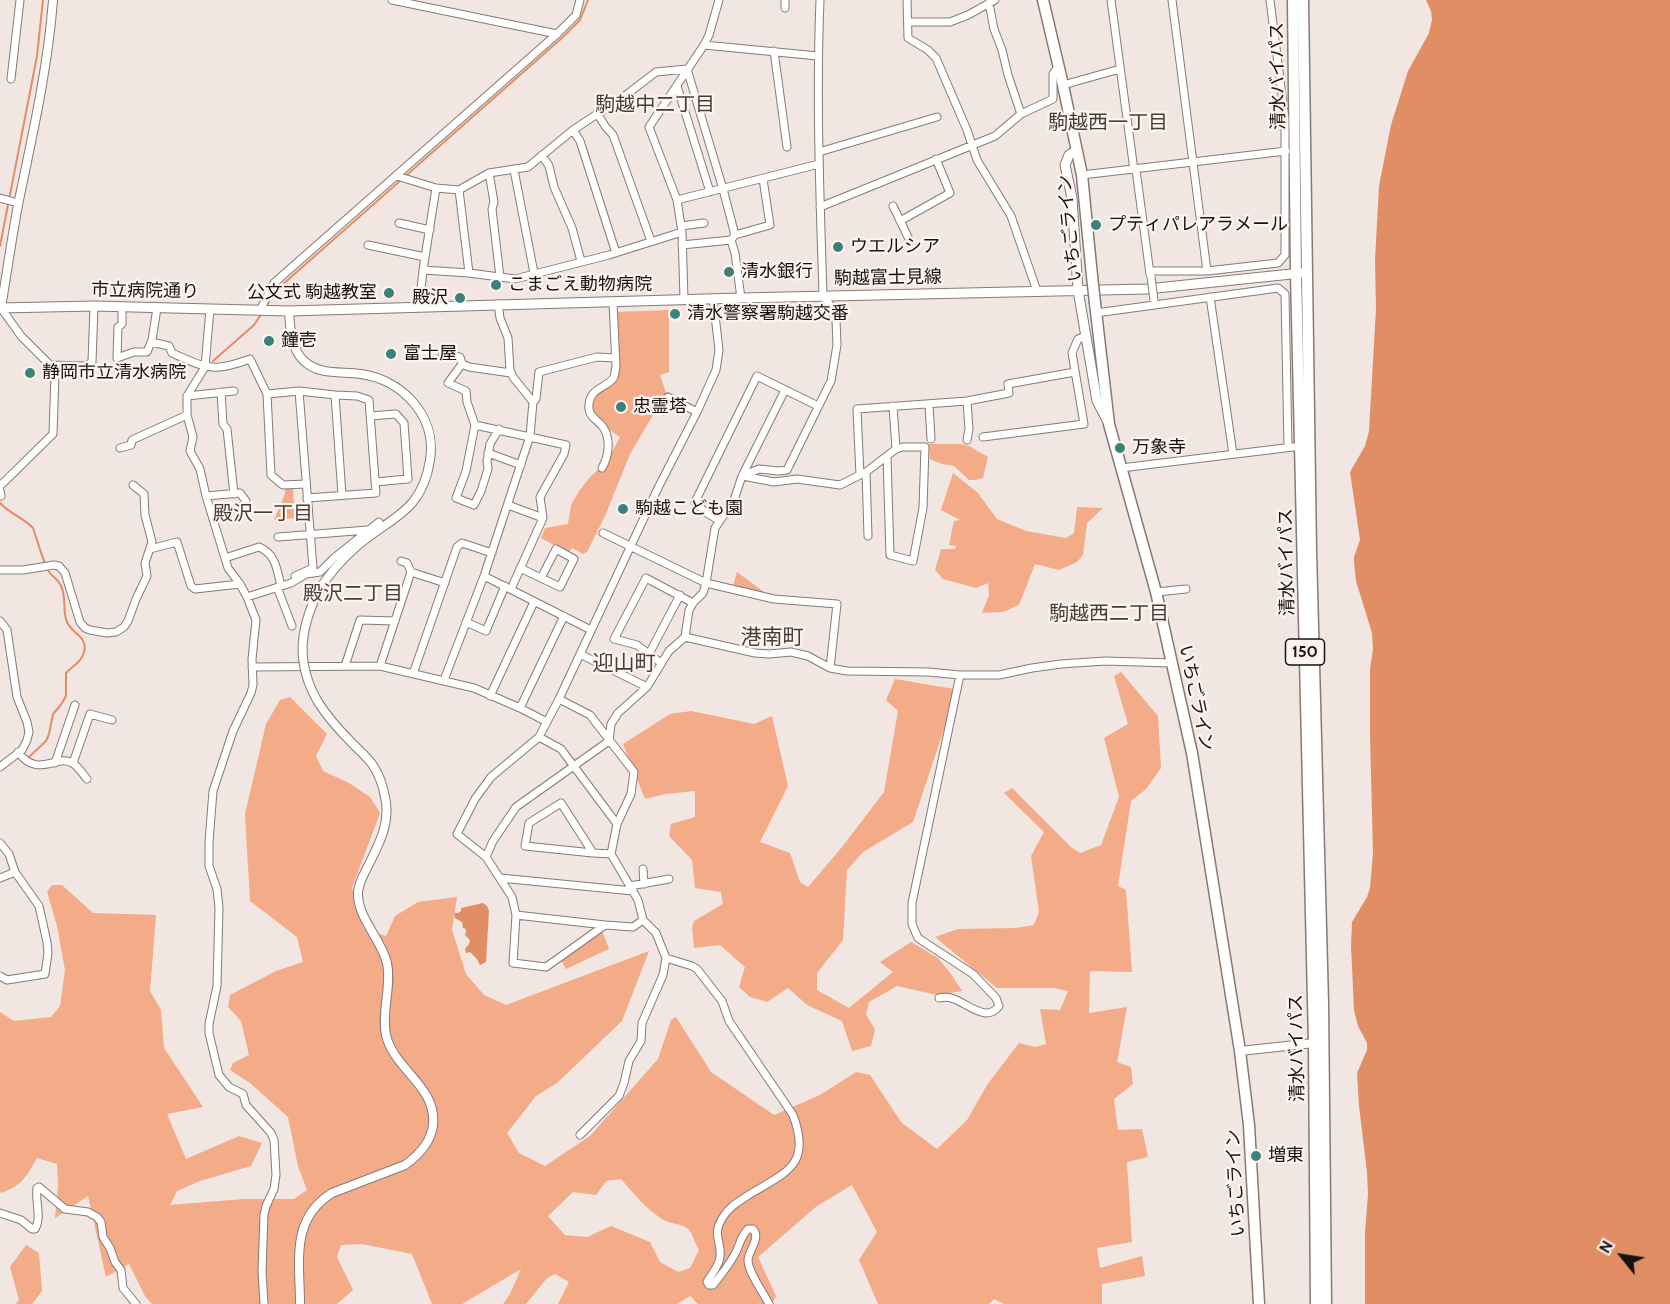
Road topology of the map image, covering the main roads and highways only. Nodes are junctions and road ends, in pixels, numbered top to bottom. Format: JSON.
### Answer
{"nodes":[{"id":1,"x":1043,"y":0,"type":"edge"},
{"id":2,"x":1293,"y":0,"type":"edge"},
{"id":3,"x":1303,"y":0,"type":"edge"},
{"id":4,"x":1077,"y":150,"type":"junction"},
{"id":5,"x":1302,"y":273,"type":"junction"},
{"id":6,"x":1078,"y":290,"type":"junction"},
{"id":7,"x":0,"y":308,"type":"edge"},
{"id":8,"x":289,"y":311,"type":"joint"},
{"id":9,"x":1109,"y":424,"type":"junction"},
{"id":10,"x":1323,"y":1003,"type":"junction"},
{"id":11,"x":1314,"y":1043,"type":"junction"},
{"id":12,"x":1259,"y":1304,"type":"edge"},
{"id":13,"x":1316,"y":1304,"type":"edge"},
{"id":14,"x":1326,"y":1304,"type":"edge"}],
"edges":[{"from":1,"to":4,"type":"highway","name":"いちごライン"},
{"from":2,"to":5,"type":"highway","name":"清水バイパス","number":"150"},
{"from":3,"to":5,"type":"highway","name":"清水バイパス","number":"150"},
{"from":4,"to":6,"type":"main road"},
{"from":4,"to":9,"type":"highway","name":"いちごライン","bridge":true},
{"from":5,"to":6,"type":"main road","name":"駒越富士見線"},
{"from":5,"to":10,"type":"highway","name":"清水バイパス","number":"150"},
{"from":5,"to":11,"type":"highway","name":"清水バイパス","number":"150"},
{"from":6,"to":8,"type":"main road","name":"駒越富士見線"},
{"from":6,"to":9,"type":"main road"},
{"from":7,"to":8,"type":"main road","name":"市立病院通り"},
{"from":9,"to":12,"type":"highway","name":"いちごライン"},
{"from":10,"to":11,"type":"highway"},
{"from":10,"to":14,"type":"highway","name":"清水バイパス","number":"150"},
{"from":11,"to":13,"type":"highway","name":"清水バイパス","number":"150"}]}
